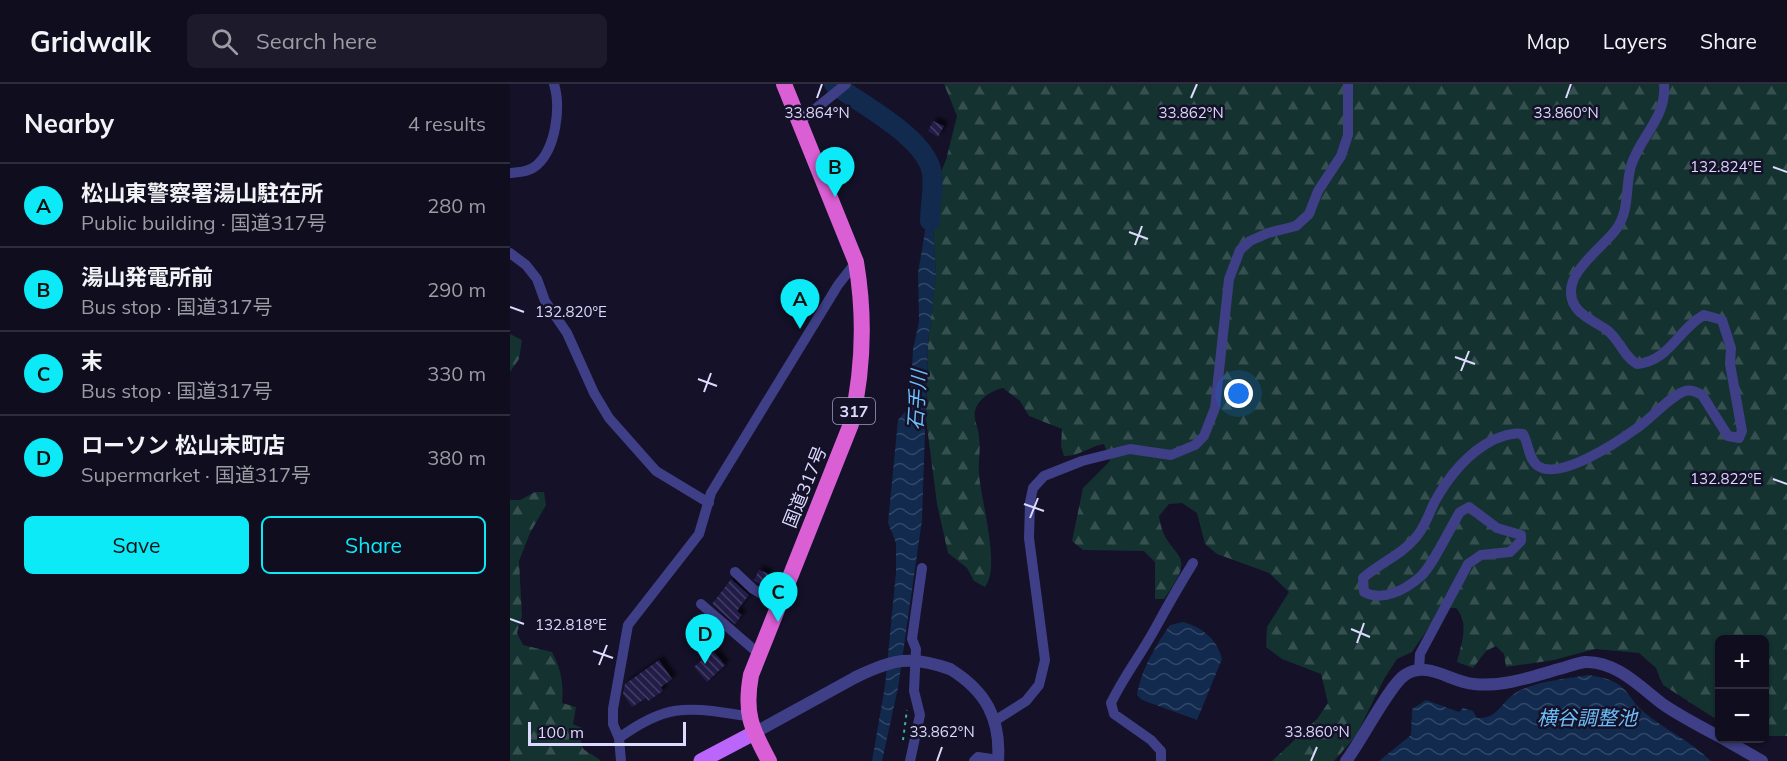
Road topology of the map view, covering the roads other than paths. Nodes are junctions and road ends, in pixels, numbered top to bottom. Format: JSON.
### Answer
{"nodes":[{"id":1,"x":554,"y":84,"type":"edge"},
{"id":2,"x":784,"y":84,"type":"edge"},
{"id":3,"x":846,"y":84,"type":"edge"},
{"id":4,"x":1348,"y":84,"type":"edge"},
{"id":5,"x":1664,"y":84,"type":"edge"},
{"id":6,"x":798,"y":123,"type":"junction"},
{"id":7,"x":510,"y":173,"type":"edge"},
{"id":8,"x":510,"y":254,"type":"edge"},
{"id":9,"x":856,"y":262,"type":"junction"},
{"id":10,"x":709,"y":503,"type":"junction"},
{"id":11,"x":1193,"y":563,"type":"dead end"},
{"id":12,"x":922,"y":568,"type":"dead end"},
{"id":13,"x":735,"y":572,"type":"dead end"},
{"id":14,"x":701,"y":604,"type":"dead end"},
{"id":15,"x":779,"y":604,"type":"junction"},
{"id":16,"x":759,"y":654,"type":"junction"},
{"id":17,"x":1419,"y":669,"type":"junction"},
{"id":18,"x":748,"y":716,"type":"junction"},
{"id":19,"x":996,"y":720,"type":"junction"},
{"id":20,"x":754,"y":733,"type":"junction"},
{"id":21,"x":1715,"y":734,"type":"edge"},
{"id":22,"x":619,"y":738,"type":"junction"},
{"id":23,"x":1730,"y":743,"type":"edge"},
{"id":24,"x":621,"y":761,"type":"edge"},
{"id":25,"x":701,"y":761,"type":"edge"},
{"id":26,"x":769,"y":761,"type":"edge"},
{"id":27,"x":910,"y":761,"type":"edge"},
{"id":28,"x":974,"y":761,"type":"edge"},
{"id":29,"x":998,"y":761,"type":"edge"},
{"id":30,"x":1161,"y":761,"type":"edge"},
{"id":31,"x":1346,"y":761,"type":"edge"},
{"id":32,"x":1762,"y":761,"type":"edge"}],
"edges":[{"from":1,"to":7,"type":"street"},
{"from":2,"to":6,"type":"highway","name":"国道317号","number":"317"},
{"from":3,"to":6,"type":"street"},
{"from":4,"to":19,"type":"street"},
{"from":5,"to":17,"type":"street"},
{"from":6,"to":9,"type":"highway","name":"国道317号","number":"317"},
{"from":8,"to":10,"type":"street"},
{"from":9,"to":10,"type":"street"},
{"from":9,"to":15,"type":"highway","name":"国道317号","number":"317"},
{"from":10,"to":22,"type":"street"},
{"from":11,"to":30,"type":"street"},
{"from":12,"to":27,"type":"street"},
{"from":13,"to":15,"type":"street"},
{"from":14,"to":16,"type":"street"},
{"from":15,"to":16,"type":"highway","name":"国道317号","number":"317"},
{"from":16,"to":18,"type":"highway","name":"国道317号","number":"317"},
{"from":17,"to":21,"type":"street"},
{"from":17,"to":31,"type":"street"},
{"from":18,"to":20,"type":"highway","name":"国道317号","number":"317"},
{"from":18,"to":22,"type":"street"},
{"from":19,"to":20,"type":"street","bridge":true},
{"from":19,"to":29,"type":"street"},
{"from":20,"to":25,"type":"main road"},
{"from":20,"to":26,"type":"highway","name":"国道317号","number":"317"},
{"from":22,"to":24,"type":"street"},
{"from":23,"to":32,"type":"street"},
{"from":28,"to":29,"type":"street"}]}
